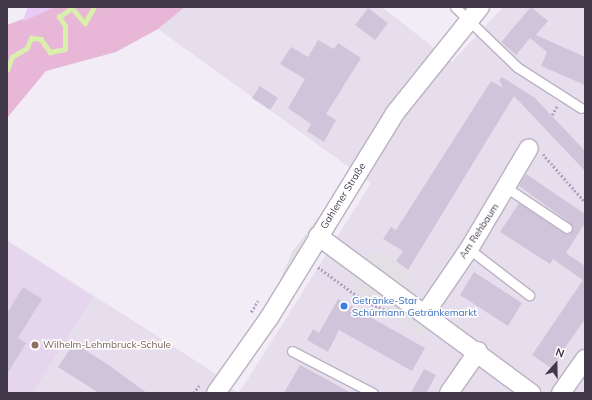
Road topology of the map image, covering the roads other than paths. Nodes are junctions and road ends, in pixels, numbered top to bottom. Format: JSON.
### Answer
{"nodes":[{"id":1,"x":454,"y":7,"type":"edge"},
{"id":2,"x":480,"y":7,"type":"edge"},
{"id":3,"x":468,"y":21,"type":"junction"},
{"id":4,"x":581,"y":108,"type":"dead end"},
{"id":5,"x":533,"y":148,"type":"road end"},
{"id":6,"x":507,"y":188,"type":"junction"},
{"id":7,"x":567,"y":228,"type":"dead end"},
{"id":8,"x":318,"y":236,"type":"junction"},
{"id":9,"x":469,"y":249,"type":"junction"},
{"id":10,"x":529,"y":295,"type":"dead end"},
{"id":11,"x":426,"y":312,"type":"junction"},
{"id":12,"x":478,"y":351,"type":"junction"},
{"id":13,"x":292,"y":352,"type":"dead end"},
{"id":14,"x":585,"y":360,"type":"edge"},
{"id":15,"x":216,"y":393,"type":"edge"},
{"id":16,"x":373,"y":393,"type":"edge"},
{"id":17,"x":448,"y":393,"type":"edge"},
{"id":18,"x":531,"y":393,"type":"edge"},
{"id":19,"x":561,"y":393,"type":"edge"}],
"edges":[{"from":1,"to":3,"type":"lane"},
{"from":2,"to":3,"type":"street","name":"Gahlener Straße"},
{"from":3,"to":4,"type":"lane"},
{"from":3,"to":8,"type":"street","name":"Gahlener Straße"},
{"from":5,"to":6,"type":"street","name":"Am Rehbaum"},
{"from":6,"to":7,"type":"lane"},
{"from":6,"to":9,"type":"street","name":"Am Rehbaum"},
{"from":8,"to":11,"type":"street"},
{"from":8,"to":15,"type":"street","name":"Gahlener Straße"},
{"from":9,"to":10,"type":"lane"},
{"from":9,"to":11,"type":"street","name":"Am Rehbaum"},
{"from":11,"to":12,"type":"street"},
{"from":12,"to":17,"type":"street"},
{"from":12,"to":18,"type":"street"},
{"from":13,"to":16,"type":"lane"},
{"from":14,"to":19,"type":"street"}]}
